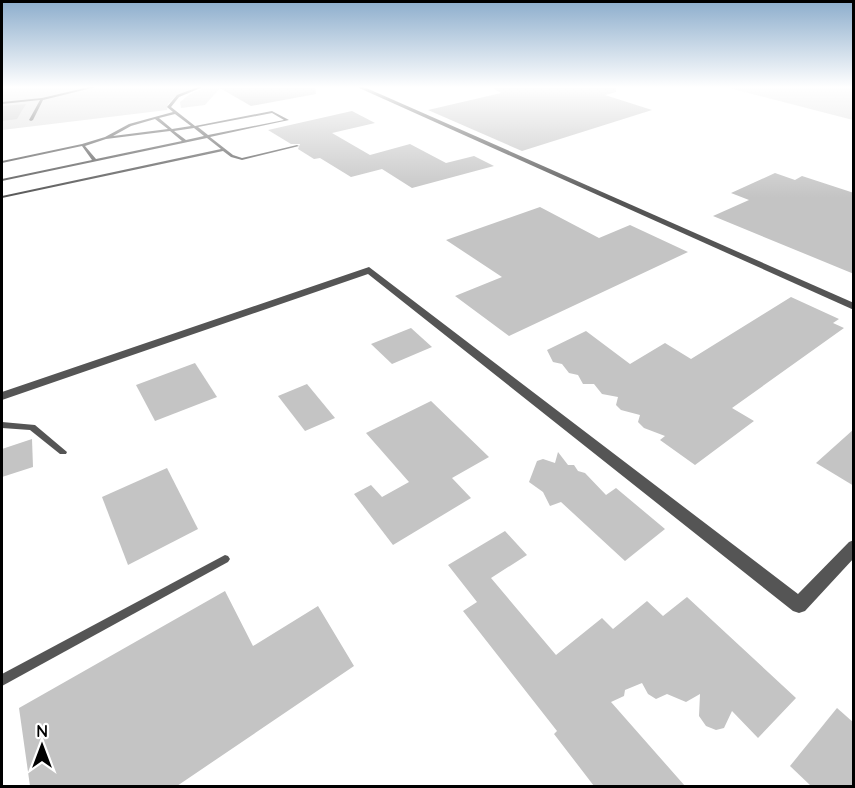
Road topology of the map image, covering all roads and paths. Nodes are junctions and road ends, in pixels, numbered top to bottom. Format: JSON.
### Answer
{"nodes":[{"id":1,"x":135,"y":124,"type":"edge"},
{"id":2,"x":164,"y":124,"type":"edge"},
{"id":3,"x":190,"y":124,"type":"edge"},
{"id":4,"x":211,"y":124,"type":"edge"},
{"id":5,"x":271,"y":124,"type":"edge"},
{"id":6,"x":442,"y":124,"type":"edge"},
{"id":7,"x":194,"y":127,"type":"junction"},
{"id":8,"x":171,"y":130,"type":"junction"},
{"id":9,"x":106,"y":138,"type":"junction"},
{"id":10,"x":209,"y":138,"type":"junction"},
{"id":11,"x":186,"y":142,"type":"junction"},
{"id":12,"x":82,"y":145,"type":"junction"},
{"id":13,"x":297,"y":146,"type":"dead end"},
{"id":14,"x":224,"y":150,"type":"junction"},
{"id":15,"x":94,"y":159,"type":"junction"},
{"id":16,"x":2,"y":162,"type":"edge"},
{"id":17,"x":2,"y":180,"type":"edge"},
{"id":18,"x":2,"y":197,"type":"edge"},
{"id":19,"x":854,"y":307,"type":"edge"},
{"id":20,"x":2,"y":396,"type":"edge"},
{"id":21,"x":2,"y":425,"type":"edge"},
{"id":22,"x":63,"y":452,"type":"dead end"},
{"id":23,"x":854,"y":547,"type":"edge"},
{"id":24,"x":225,"y":559,"type":"dead end"},
{"id":25,"x":2,"y":680,"type":"edge"}],
"edges":[{"from":1,"to":9,"type":"lane"},
{"from":2,"to":8,"type":"lane"},
{"from":3,"to":7,"type":"lane"},
{"from":4,"to":7,"type":"lane"},
{"from":5,"to":10,"type":"lane"},
{"from":6,"to":19,"type":"street"},
{"from":7,"to":8,"type":"lane"},
{"from":7,"to":10,"type":"lane"},
{"from":8,"to":9,"type":"lane"},
{"from":8,"to":11,"type":"lane"},
{"from":9,"to":12,"type":"lane"},
{"from":10,"to":11,"type":"lane"},
{"from":10,"to":14,"type":"lane"},
{"from":11,"to":15,"type":"lane"},
{"from":12,"to":15,"type":"lane"},
{"from":12,"to":16,"type":"lane"},
{"from":13,"to":14,"type":"lane"},
{"from":14,"to":18,"type":"lane"},
{"from":15,"to":17,"type":"lane"},
{"from":20,"to":23,"type":"street"},
{"from":21,"to":22,"type":"lane"},
{"from":24,"to":25,"type":"lane"}]}
